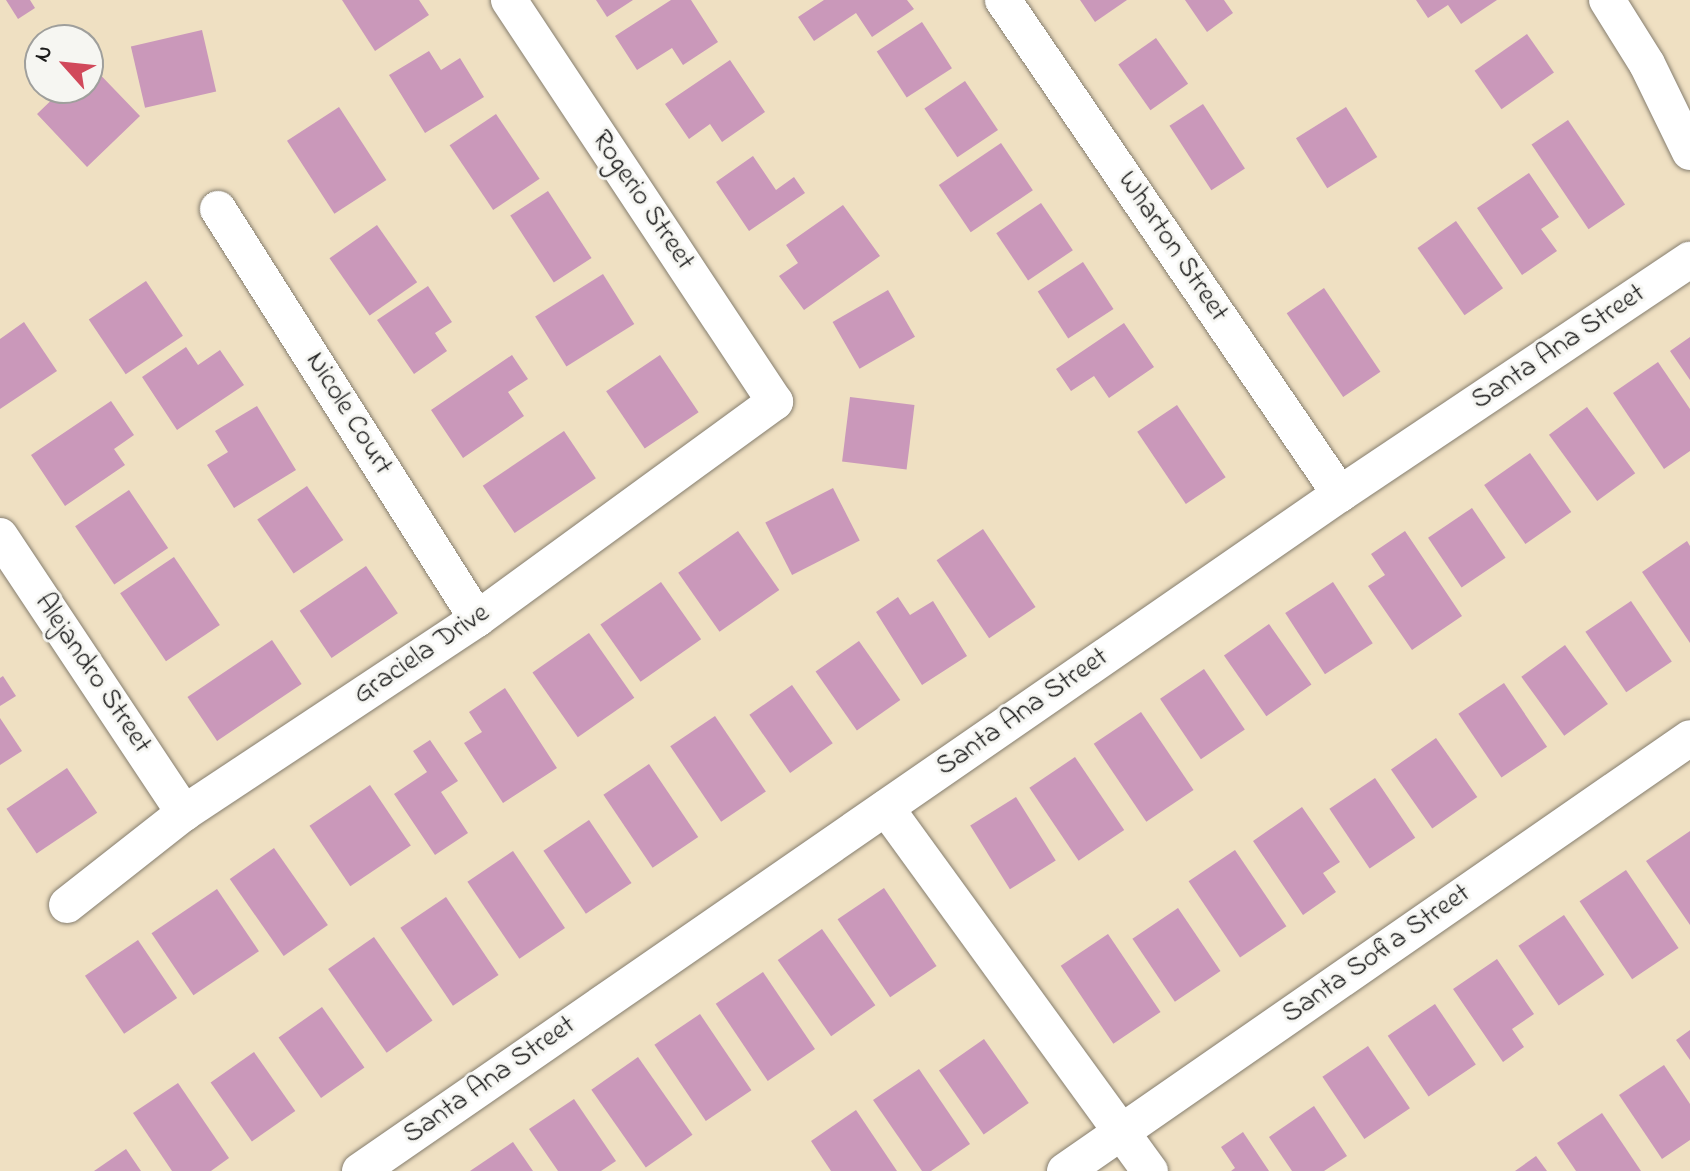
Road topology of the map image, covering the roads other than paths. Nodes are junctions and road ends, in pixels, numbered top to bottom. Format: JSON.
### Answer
{"nodes":[{"id":1,"x":509,"y":0,"type":"edge"},
{"id":2,"x":1003,"y":0,"type":"edge"},
{"id":3,"x":1607,"y":0,"type":"edge"},
{"id":4,"x":1690,"y":152,"type":"edge"},
{"id":5,"x":218,"y":209,"type":"dead end"},
{"id":6,"x":1690,"y":260,"type":"edge"},
{"id":7,"x":775,"y":402,"type":"joint"},
{"id":8,"x":1340,"y":494,"type":"junction"},
{"id":9,"x":0,"y":536,"type":"edge"},
{"id":10,"x":477,"y":619,"type":"junction"},
{"id":11,"x":1690,"y":738,"type":"edge"},
{"id":12,"x":886,"y":808,"type":"junction"},
{"id":13,"x":184,"y":813,"type":"junction"},
{"id":14,"x":67,"y":905,"type":"dead end"},
{"id":15,"x":1123,"y":1131,"type":"junction"},
{"id":16,"x":360,"y":1171,"type":"edge"},
{"id":17,"x":1065,"y":1171,"type":"edge"},
{"id":18,"x":1150,"y":1171,"type":"edge"}],
"edges":[{"from":1,"to":7,"type":"street","name":"Rogerio Street"},
{"from":2,"to":8,"type":"street","name":"Wharton Street"},
{"from":3,"to":4,"type":"street"},
{"from":5,"to":10,"type":"street","name":"Nicole Court"},
{"from":6,"to":8,"type":"street","name":"Santa Ana Street"},
{"from":7,"to":10,"type":"street","name":"Graciela Drive"},
{"from":8,"to":12,"type":"street","name":"Santa Ana Street"},
{"from":9,"to":13,"type":"street","name":"Alejandro Street"},
{"from":10,"to":13,"type":"street","name":"Graciela Drive"},
{"from":11,"to":15,"type":"street","name":"Santa Sofia Street"},
{"from":12,"to":15,"type":"street"},
{"from":12,"to":16,"type":"street","name":"Santa Ana Street"},
{"from":13,"to":14,"type":"street","name":"Graciela Drive"},
{"from":15,"to":17,"type":"street","name":"Santa Sofia Street"},
{"from":15,"to":18,"type":"street"}]}
